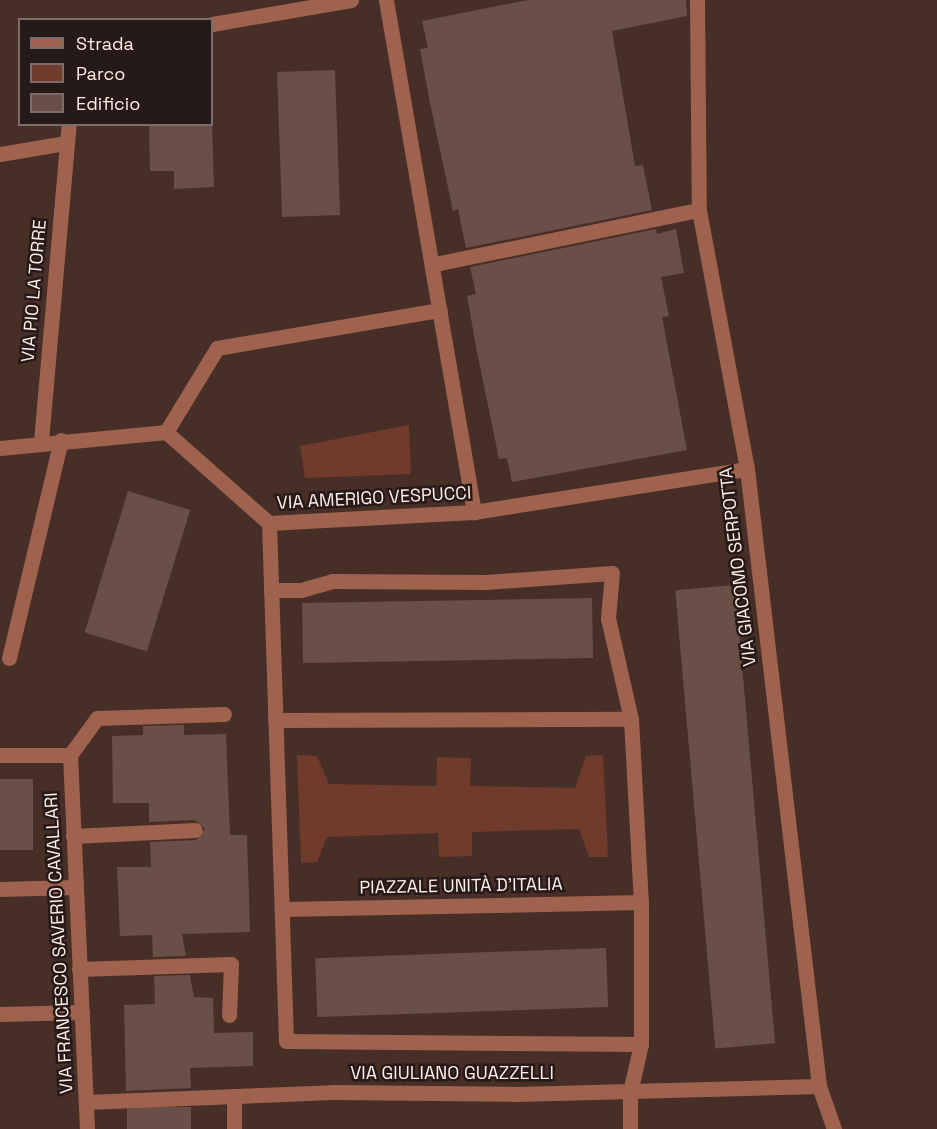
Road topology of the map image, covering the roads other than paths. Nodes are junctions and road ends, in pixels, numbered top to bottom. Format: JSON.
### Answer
{"nodes":[{"id":1,"x":351,"y":0,"type":"edge"},
{"id":2,"x":386,"y":0,"type":"edge"},
{"id":3,"x":697,"y":0,"type":"edge"},
{"id":4,"x":213,"y":24,"type":"edge"},
{"id":5,"x":69,"y":126,"type":"edge"},
{"id":6,"x":66,"y":143,"type":"junction"},
{"id":7,"x":0,"y":154,"type":"edge"},
{"id":8,"x":699,"y":210,"type":"junction"},
{"id":9,"x":435,"y":264,"type":"junction"},
{"id":10,"x":440,"y":310,"type":"junction"},
{"id":11,"x":166,"y":432,"type":"junction"},
{"id":12,"x":61,"y":440,"type":"junction"},
{"id":13,"x":41,"y":441,"type":"junction"},
{"id":14,"x":0,"y":448,"type":"edge"},
{"id":15,"x":747,"y":469,"type":"junction"},
{"id":16,"x":474,"y":513,"type":"junction"},
{"id":17,"x":269,"y":523,"type":"junction"},
{"id":18,"x":271,"y":590,"type":"junction"},
{"id":19,"x":9,"y":658,"type":"dead end"},
{"id":20,"x":224,"y":714,"type":"dead end"},
{"id":21,"x":631,"y":719,"type":"junction"},
{"id":22,"x":275,"y":720,"type":"junction"},
{"id":23,"x":70,"y":754,"type":"junction"},
{"id":24,"x":0,"y":755,"type":"edge"},
{"id":25,"x":195,"y":830,"type":"dead end"},
{"id":26,"x":73,"y":836,"type":"junction"},
{"id":27,"x":75,"y":887,"type":"junction"},
{"id":28,"x":0,"y":889,"type":"edge"},
{"id":29,"x":641,"y":902,"type":"junction"},
{"id":30,"x":282,"y":909,"type":"junction"},
{"id":31,"x":79,"y":969,"type":"junction"},
{"id":32,"x":82,"y":1012,"type":"junction"},
{"id":33,"x":0,"y":1014,"type":"edge"},
{"id":34,"x":229,"y":1015,"type":"dead end"},
{"id":35,"x":641,"y":1044,"type":"junction"},
{"id":36,"x":819,"y":1086,"type":"junction"},
{"id":37,"x":630,"y":1092,"type":"junction"},
{"id":38,"x":234,"y":1096,"type":"junction"},
{"id":39,"x":86,"y":1102,"type":"junction"},
{"id":40,"x":87,"y":1129,"type":"edge"},
{"id":41,"x":234,"y":1129,"type":"edge"},
{"id":42,"x":630,"y":1129,"type":"edge"},
{"id":43,"x":834,"y":1129,"type":"edge"}],
"edges":[{"from":1,"to":4,"type":"street"},
{"from":2,"to":9,"type":"street"},
{"from":3,"to":8,"type":"street","name":"VIA GIACOMO SERPOTTA"},
{"from":5,"to":6,"type":"street","name":"VIA PIO LA TORRE"},
{"from":6,"to":7,"type":"street"},
{"from":6,"to":13,"type":"street","name":"VIA PIO LA TORRE"},
{"from":8,"to":9,"type":"street"},
{"from":8,"to":15,"type":"street","name":"VIA GIACOMO SERPOTTA"},
{"from":9,"to":10,"type":"street"},
{"from":10,"to":11,"type":"street"},
{"from":10,"to":16,"type":"street"},
{"from":11,"to":12,"type":"street"},
{"from":11,"to":17,"type":"street","name":"VIA AMERIGO VESPUCCI"},
{"from":12,"to":13,"type":"street"},
{"from":12,"to":19,"type":"street"},
{"from":13,"to":14,"type":"street"},
{"from":15,"to":16,"type":"street","name":"VIA AMERIGO VESPUCCI"},
{"from":15,"to":36,"type":"street","name":"VIA GIACOMO SERPOTTA"},
{"from":16,"to":17,"type":"street","name":"VIA AMERIGO VESPUCCI"},
{"from":17,"to":18,"type":"street"},
{"from":18,"to":21,"type":"street"},
{"from":18,"to":22,"type":"street"},
{"from":20,"to":23,"type":"street"},
{"from":21,"to":22,"type":"street"},
{"from":21,"to":29,"type":"street"},
{"from":22,"to":30,"type":"street"},
{"from":23,"to":24,"type":"street"},
{"from":23,"to":26,"type":"street","name":"VIA FRANCESCO SAVERIO CAVALLARI"},
{"from":25,"to":26,"type":"street"},
{"from":26,"to":27,"type":"street","name":"VIA FRANCESCO SAVERIO CAVALLARI"},
{"from":27,"to":28,"type":"street"},
{"from":27,"to":31,"type":"street","name":"VIA FRANCESCO SAVERIO CAVALLARI"},
{"from":29,"to":30,"type":"street","name":"PIAZZALE UNITÀ D'ITALIA"},
{"from":29,"to":35,"type":"street"},
{"from":30,"to":35,"type":"street"},
{"from":31,"to":32,"type":"street","name":"VIA FRANCESCO SAVERIO CAVALLARI"},
{"from":31,"to":34,"type":"street"},
{"from":32,"to":33,"type":"street"},
{"from":32,"to":39,"type":"street","name":"VIA FRANCESCO SAVERIO CAVALLARI"},
{"from":35,"to":37,"type":"street"},
{"from":36,"to":37,"type":"street","name":"VIA GIULIANO GUAZZELLI"},
{"from":36,"to":43,"type":"street","name":"VIA GIACOMO SERPOTTA"},
{"from":37,"to":38,"type":"street","name":"VIA GIULIANO GUAZZELLI"},
{"from":37,"to":42,"type":"street"},
{"from":38,"to":39,"type":"street","name":"VIA GIULIANO GUAZZELLI"},
{"from":38,"to":41,"type":"street"},
{"from":39,"to":40,"type":"street","name":"VIA FRANCESCO SAVERIO CAVALLARI"}]}
